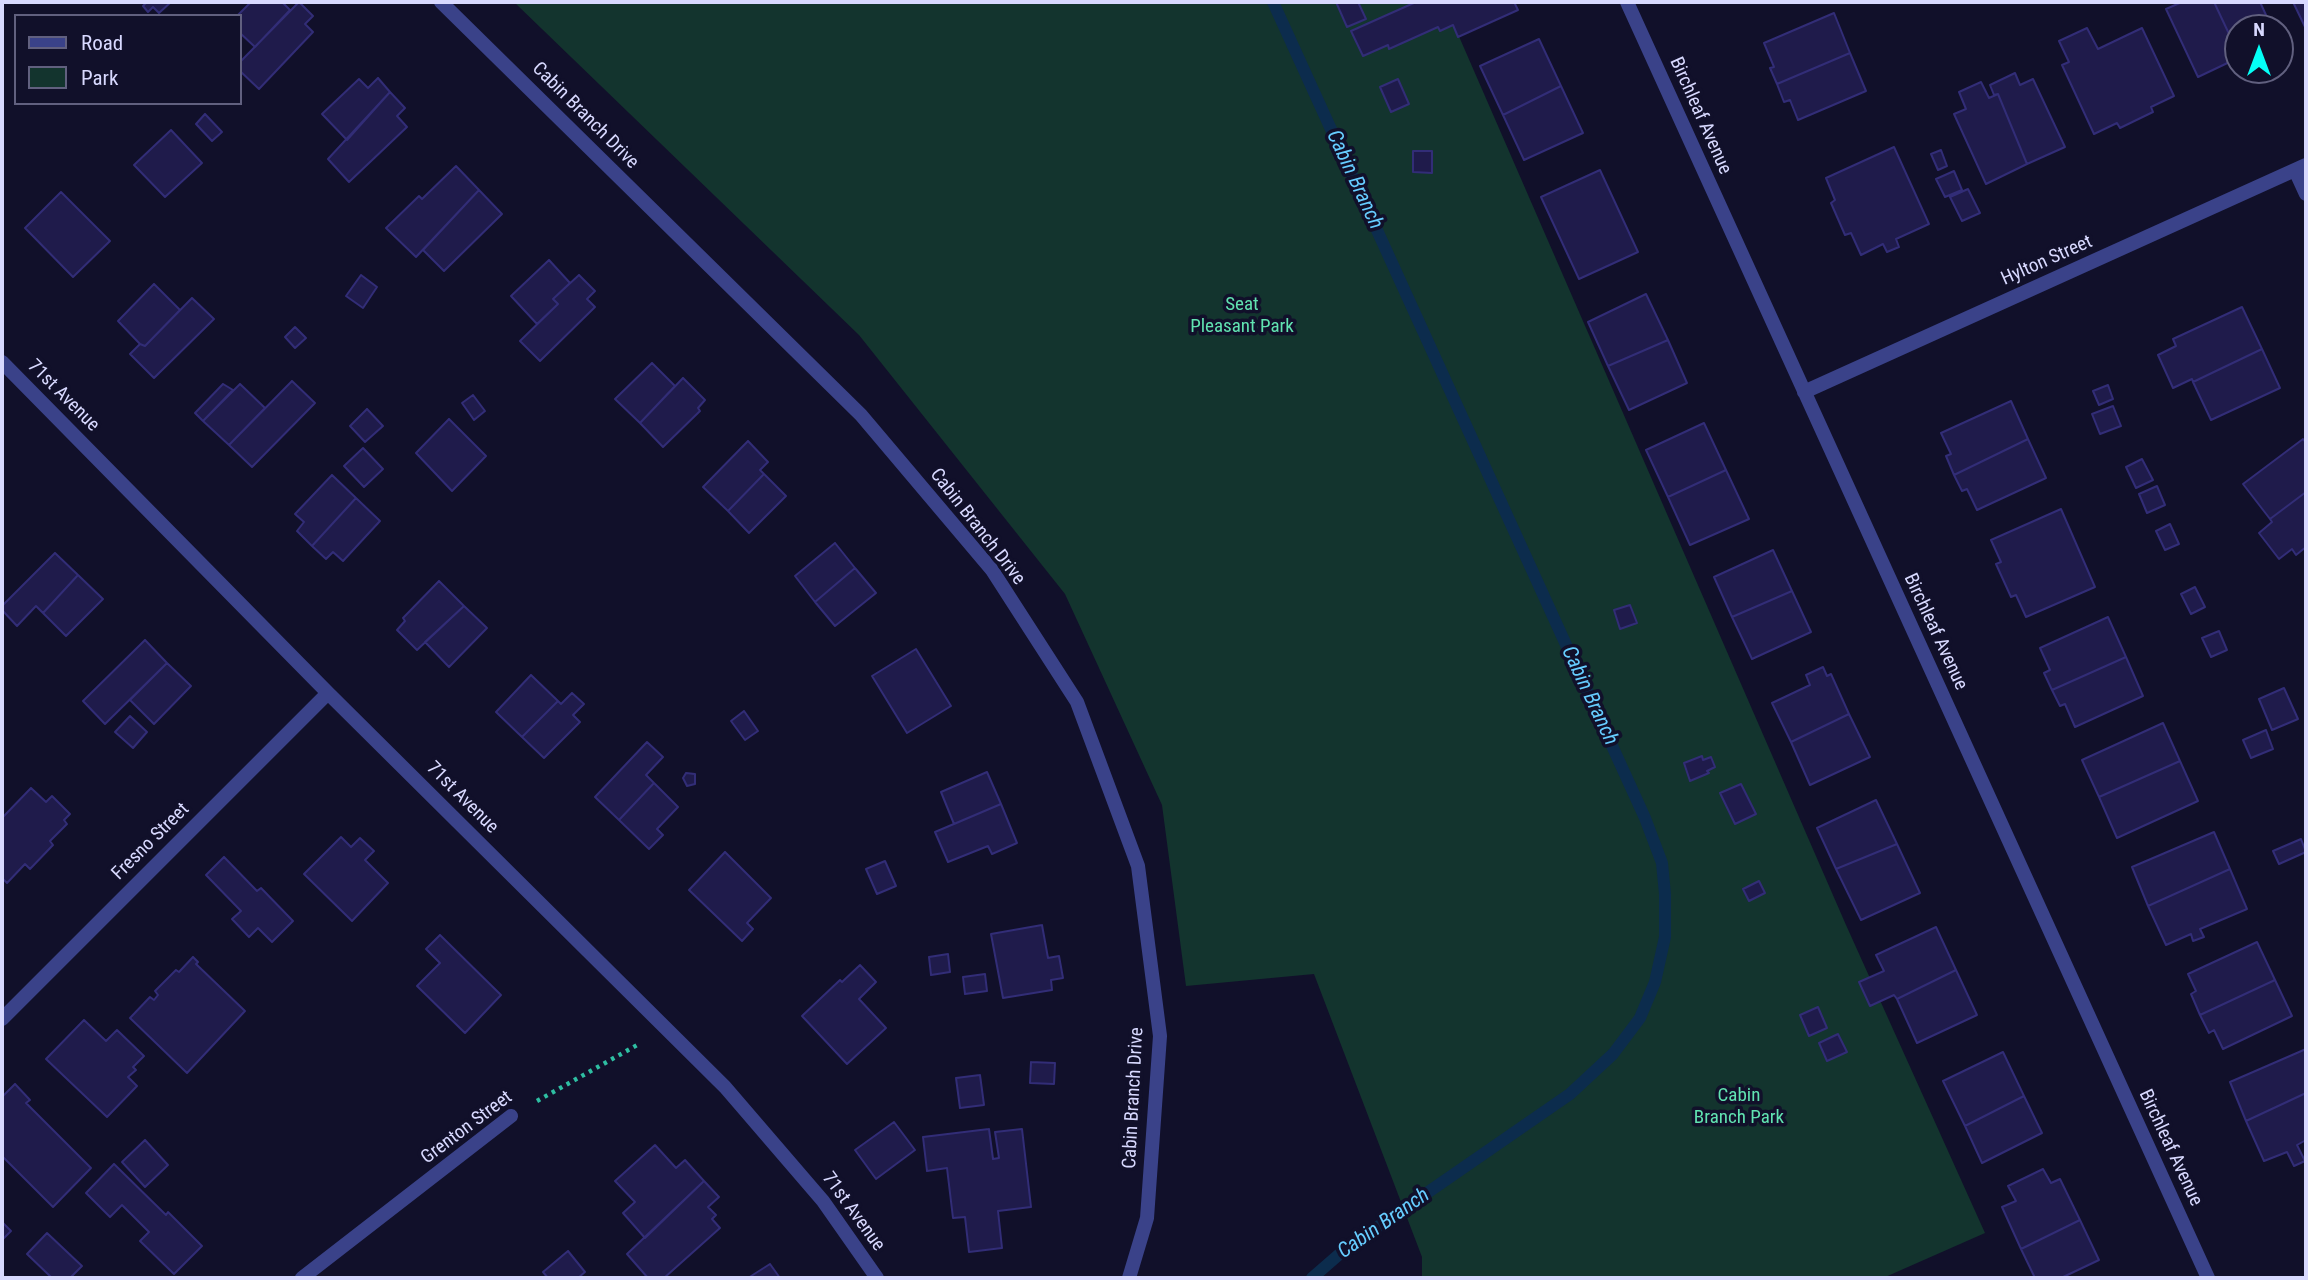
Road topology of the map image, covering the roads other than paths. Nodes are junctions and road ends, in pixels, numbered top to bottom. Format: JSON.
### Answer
{"nodes":[{"id":1,"x":441,"y":2,"type":"edge"},
{"id":2,"x":1627,"y":2,"type":"edge"},
{"id":3,"x":2301,"y":167,"type":"edge"},
{"id":4,"x":2306,"y":194,"type":"edge"},
{"id":5,"x":2,"y":362,"type":"edge"},
{"id":6,"x":1804,"y":392,"type":"junction"},
{"id":7,"x":328,"y":693,"type":"junction"},
{"id":8,"x":2,"y":1019,"type":"edge"},
{"id":9,"x":511,"y":1116,"type":"road end"},
{"id":10,"x":302,"y":1278,"type":"edge"},
{"id":11,"x":877,"y":1278,"type":"edge"},
{"id":12,"x":1129,"y":1278,"type":"edge"},
{"id":13,"x":2208,"y":1278,"type":"edge"}],
"edges":[{"from":1,"to":12,"type":"street","name":"Cabin Branch Drive"},
{"from":2,"to":6,"type":"street","name":"Birchleaf Avenue"},
{"from":3,"to":4,"type":"street"},
{"from":3,"to":6,"type":"street","name":"Hylton Street"},
{"from":5,"to":7,"type":"street","name":"71st Avenue"},
{"from":6,"to":13,"type":"street","name":"Birchleaf Avenue"},
{"from":7,"to":8,"type":"street","name":"Fresno Street"},
{"from":7,"to":11,"type":"street","name":"71st Avenue"},
{"from":9,"to":10,"type":"street","name":"Grenton Street"}]}
